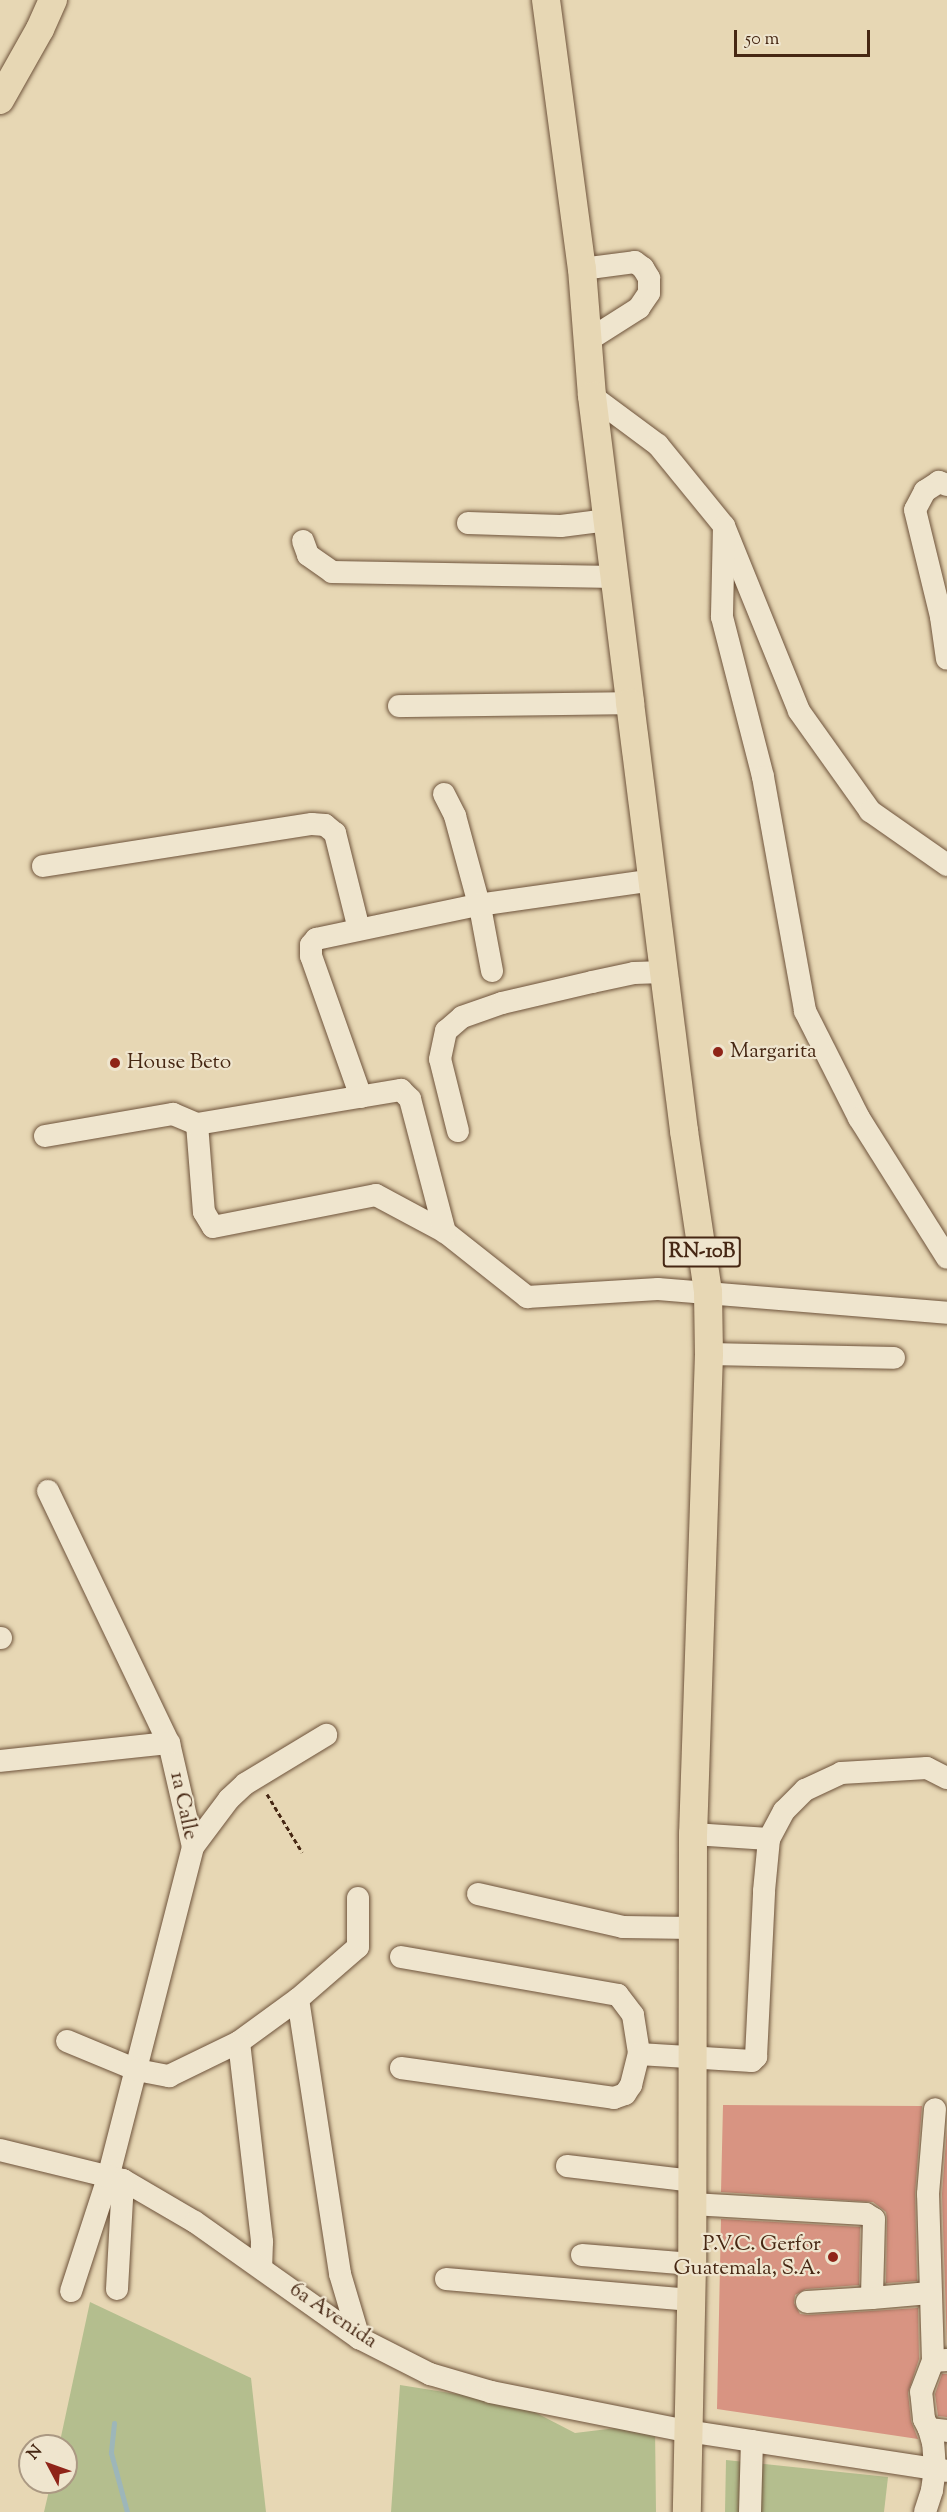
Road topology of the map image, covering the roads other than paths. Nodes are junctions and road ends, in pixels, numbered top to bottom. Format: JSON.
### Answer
{"nodes":[{"id":1,"x":53,"y":0,"type":"edge"},
{"id":2,"x":552,"y":5,"type":"edge"},
{"id":3,"x":0,"y":100,"type":"edge"},
{"id":4,"x":582,"y":269,"type":"junction"},
{"id":5,"x":587,"y":340,"type":"junction"},
{"id":6,"x":592,"y":396,"type":"junction"},
{"id":7,"x":947,"y":485,"type":"edge"},
{"id":8,"x":608,"y":520,"type":"junction"},
{"id":9,"x":468,"y":523,"type":"dead end"},
{"id":10,"x":724,"y":526,"type":"junction"},
{"id":11,"x":303,"y":541,"type":"dead end"},
{"id":12,"x":615,"y":577,"type":"junction"},
{"id":13,"x":947,"y":659,"type":"edge"},
{"id":14,"x":630,"y":703,"type":"junction"},
{"id":15,"x":399,"y":706,"type":"dead end"},
{"id":16,"x":444,"y":794,"type":"dead end"},
{"id":17,"x":947,"y":865,"type":"edge"},
{"id":18,"x":43,"y":866,"type":"dead end"},
{"id":19,"x":653,"y":880,"type":"junction"},
{"id":20,"x":478,"y":906,"type":"junction"},
{"id":21,"x":359,"y":929,"type":"junction"},
{"id":22,"x":492,"y":971,"type":"dead end"},
{"id":23,"x":664,"y":972,"type":"junction"},
{"id":24,"x":362,"y":1097,"type":"junction"},
{"id":25,"x":197,"y":1124,"type":"junction"},
{"id":26,"x":458,"y":1131,"type":"dead end"},
{"id":27,"x":45,"y":1136,"type":"dead end"},
{"id":28,"x":446,"y":1232,"type":"junction"},
{"id":29,"x":947,"y":1258,"type":"edge"},
{"id":30,"x":708,"y":1292,"type":"junction"},
{"id":31,"x":947,"y":1313,"type":"edge"},
{"id":32,"x":709,"y":1354,"type":"junction"},
{"id":33,"x":894,"y":1358,"type":"dead end"},
{"id":34,"x":48,"y":1491,"type":"dead end"},
{"id":35,"x":326,"y":1735,"type":"dead end"},
{"id":36,"x":169,"y":1743,"type":"junction"},
{"id":37,"x":0,"y":1761,"type":"edge"},
{"id":38,"x":947,"y":1778,"type":"edge"},
{"id":39,"x":693,"y":1834,"type":"junction"},
{"id":40,"x":769,"y":1839,"type":"junction"},
{"id":41,"x":193,"y":1847,"type":"junction"},
{"id":42,"x":478,"y":1894,"type":"dead end"},
{"id":43,"x":358,"y":1898,"type":"dead end"},
{"id":44,"x":693,"y":1928,"type":"junction"},
{"id":45,"x":401,"y":1957,"type":"dead end"},
{"id":46,"x":298,"y":1999,"type":"junction"},
{"id":47,"x":67,"y":2041,"type":"dead end"},
{"id":48,"x":239,"y":2043,"type":"junction"},
{"id":49,"x":639,"y":2054,"type":"junction"},
{"id":50,"x":693,"y":2056,"type":"junction"},
{"id":51,"x":401,"y":2068,"type":"dead end"},
{"id":52,"x":137,"y":2070,"type":"junction"},
{"id":53,"x":934,"y":2109,"type":"dead end"},
{"id":54,"x":3,"y":2145,"type":"edge"},
{"id":55,"x":567,"y":2166,"type":"dead end"},
{"id":56,"x":116,"y":2177,"type":"junction"},
{"id":57,"x":692,"y":2192,"type":"junction"},
{"id":58,"x":582,"y":2254,"type":"dead end"},
{"id":59,"x":692,"y":2264,"type":"junction"},
{"id":60,"x":261,"y":2267,"type":"junction"},
{"id":61,"x":446,"y":2279,"type":"dead end"},
{"id":62,"x":117,"y":2289,"type":"dead end"},
{"id":63,"x":71,"y":2291,"type":"dead end"},
{"id":64,"x":930,"y":2293,"type":"junction"},
{"id":65,"x":872,"y":2298,"type":"junction"},
{"id":66,"x":691,"y":2300,"type":"junction"},
{"id":67,"x":807,"y":2302,"type":"dead end"},
{"id":68,"x":359,"y":2338,"type":"junction"},
{"id":69,"x":940,"y":2360,"type":"edge"},
{"id":70,"x":938,"y":2430,"type":"edge"},
{"id":71,"x":687,"y":2431,"type":"junction"},
{"id":72,"x":752,"y":2441,"type":"junction"},
{"id":73,"x":941,"y":2470,"type":"edge"},
{"id":74,"x":687,"y":2512,"type":"edge"},
{"id":75,"x":750,"y":2512,"type":"edge"},
{"id":76,"x":925,"y":2512,"type":"edge"}],
"edges":[{"from":1,"to":3,"type":"main road"},
{"from":2,"to":4,"type":"main road","number":"RN-10B"},
{"from":4,"to":5,"type":"main road","number":"RN-10B"},
{"from":4,"to":5,"type":"street"},
{"from":5,"to":6,"type":"main road","number":"RN-10B"},
{"from":6,"to":8,"type":"main road","number":"RN-10B"},
{"from":6,"to":10,"type":"street"},
{"from":7,"to":13,"type":"street"},
{"from":8,"to":9,"type":"street"},
{"from":8,"to":12,"type":"main road","number":"RN-10B"},
{"from":10,"to":17,"type":"street"},
{"from":10,"to":29,"type":"street"},
{"from":11,"to":12,"type":"street"},
{"from":12,"to":14,"type":"main road","number":"RN-10B"},
{"from":14,"to":15,"type":"street"},
{"from":14,"to":19,"type":"main road","number":"RN-10B"},
{"from":16,"to":20,"type":"street"},
{"from":18,"to":21,"type":"street"},
{"from":19,"to":20,"type":"street"},
{"from":19,"to":23,"type":"main road","number":"RN-10B"},
{"from":20,"to":21,"type":"street"},
{"from":20,"to":22,"type":"street"},
{"from":21,"to":24,"type":"street"},
{"from":23,"to":26,"type":"street"},
{"from":23,"to":30,"type":"main road","number":"RN-10B"},
{"from":24,"to":25,"type":"street"},
{"from":24,"to":28,"type":"street"},
{"from":25,"to":27,"type":"street"},
{"from":25,"to":28,"type":"street"},
{"from":28,"to":30,"type":"street"},
{"from":30,"to":31,"type":"street"},
{"from":30,"to":32,"type":"main road","number":"RN-10B"},
{"from":32,"to":33,"type":"street"},
{"from":32,"to":39,"type":"main road","number":"RN-10B"},
{"from":34,"to":36,"type":"street","name":"1a Calle"},
{"from":35,"to":41,"type":"street"},
{"from":36,"to":37,"type":"street"},
{"from":36,"to":41,"type":"street","name":"1a Calle"},
{"from":38,"to":40,"type":"street"},
{"from":39,"to":40,"type":"street"},
{"from":39,"to":44,"type":"main road","number":"RN-10B"},
{"from":40,"to":50,"type":"street"},
{"from":41,"to":52,"type":"street","name":"1a Calle"},
{"from":42,"to":44,"type":"street"},
{"from":43,"to":46,"type":"street"},
{"from":44,"to":50,"type":"main road","number":"RN-10B"},
{"from":45,"to":49,"type":"street"},
{"from":46,"to":48,"type":"street"},
{"from":46,"to":68,"type":"street"},
{"from":47,"to":52,"type":"street"},
{"from":48,"to":52,"type":"street"},
{"from":48,"to":60,"type":"street"},
{"from":49,"to":50,"type":"street"},
{"from":49,"to":51,"type":"street"},
{"from":50,"to":57,"type":"main road","number":"RN-10B"},
{"from":52,"to":56,"type":"street","name":"1a Calle"},
{"from":53,"to":64,"type":"street"},
{"from":54,"to":56,"type":"street","name":"6a Avenida"},
{"from":55,"to":57,"type":"street"},
{"from":56,"to":60,"type":"street","name":"6a Avenida"},
{"from":56,"to":62,"type":"street"},
{"from":56,"to":63,"type":"street"},
{"from":57,"to":59,"type":"main road","number":"RN-10B"},
{"from":57,"to":65,"type":"street"},
{"from":58,"to":59,"type":"street"},
{"from":59,"to":66,"type":"main road","number":"RN-10B"},
{"from":60,"to":68,"type":"street","name":"6a Avenida"},
{"from":61,"to":66,"type":"street"},
{"from":64,"to":65,"type":"street"},
{"from":64,"to":69,"type":"street"},
{"from":65,"to":67,"type":"street"},
{"from":66,"to":71,"type":"main road","number":"RN-10B"},
{"from":68,"to":71,"type":"street","name":"6a Avenida"},
{"from":69,"to":70,"type":"street"},
{"from":70,"to":73,"type":"street"},
{"from":71,"to":72,"type":"street","name":"6a Avenida"},
{"from":71,"to":74,"type":"main road","number":"RN-10B"},
{"from":72,"to":73,"type":"street","name":"6a Avenida"},
{"from":72,"to":75,"type":"street"},
{"from":73,"to":76,"type":"street"}]}
